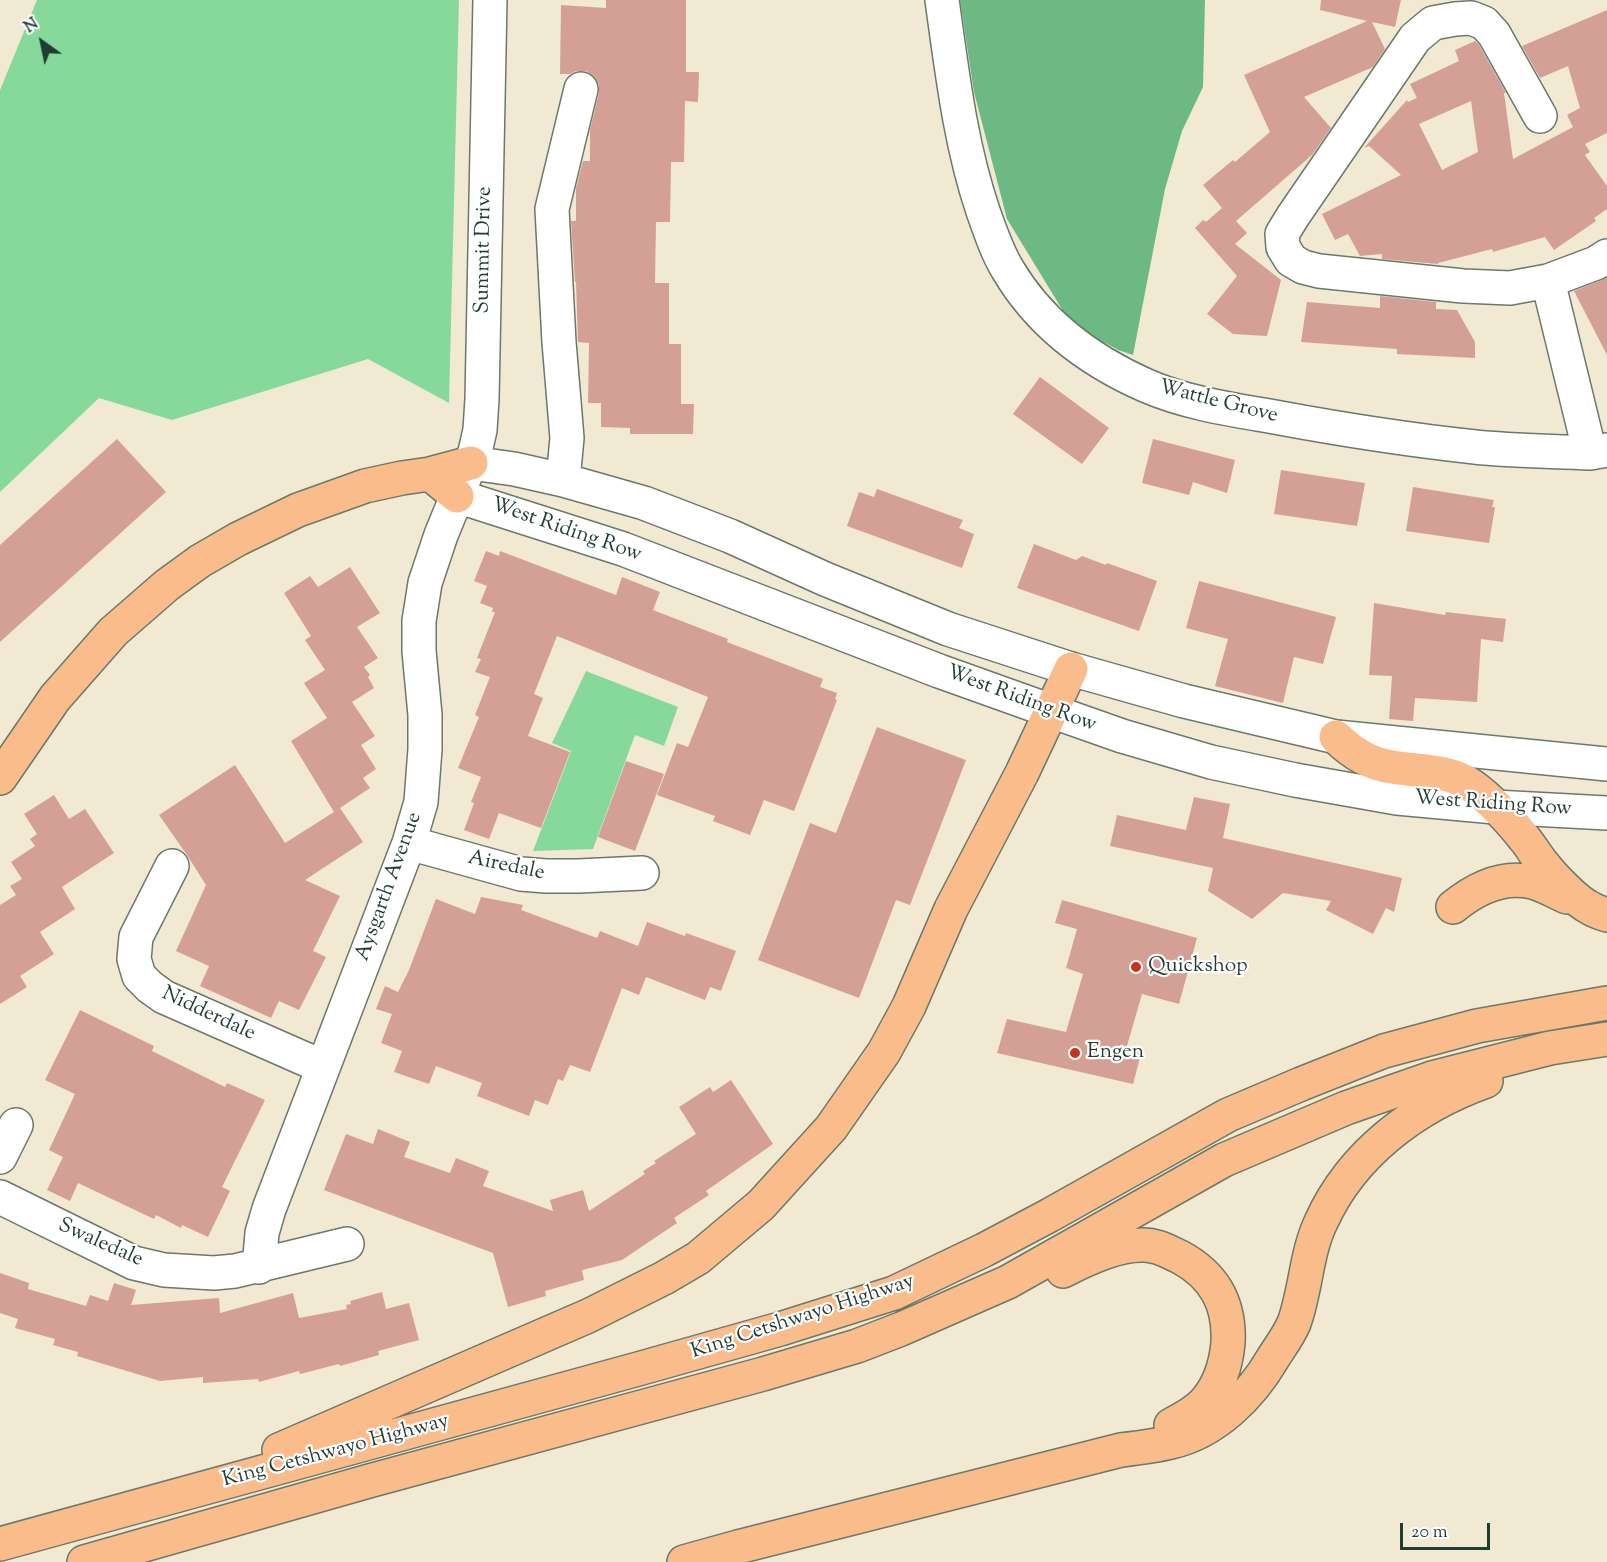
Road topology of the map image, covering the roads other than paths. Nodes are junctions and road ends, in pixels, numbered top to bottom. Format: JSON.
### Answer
{"nodes":[{"id":1,"x":490,"y":0,"type":"edge"},
{"id":2,"x":942,"y":0,"type":"edge"},
{"id":3,"x":581,"y":89,"type":"dead end"},
{"id":4,"x":1540,"y":116,"type":"dead end"},
{"id":5,"x":1607,"y":256,"type":"edge"},
{"id":6,"x":1548,"y":281,"type":"junction"},
{"id":7,"x":1598,"y":451,"type":"edge"},
{"id":8,"x":471,"y":463,"type":"junction"},
{"id":9,"x":430,"y":474,"type":"junction"},
{"id":10,"x":563,"y":480,"type":"junction"},
{"id":11,"x":458,"y":496,"type":"junction"},
{"id":12,"x":915,"y":616,"type":"junction"},
{"id":13,"x":899,"y":655,"type":"junction"},
{"id":14,"x":1071,"y":669,"type":"junction"},
{"id":15,"x":1051,"y":711,"type":"junction"},
{"id":16,"x":1336,"y":737,"type":"junction"},
{"id":17,"x":1607,"y":764,"type":"edge"},
{"id":18,"x":0,"y":778,"type":"edge"},
{"id":19,"x":1495,"y":807,"type":"junction"},
{"id":20,"x":1607,"y":813,"type":"edge"},
{"id":21,"x":409,"y":843,"type":"junction"},
{"id":22,"x":172,"y":866,"type":"dead end"},
{"id":23,"x":642,"y":873,"type":"dead end"},
{"id":24,"x":1453,"y":907,"type":"dead end"},
{"id":25,"x":1598,"y":911,"type":"edge"},
{"id":26,"x":1607,"y":1003,"type":"edge"},
{"id":27,"x":1607,"y":1039,"type":"edge"},
{"id":28,"x":323,"y":1067,"type":"junction"},
{"id":29,"x":15,"y":1125,"type":"dead end"},
{"id":30,"x":0,"y":1157,"type":"edge"},
{"id":31,"x":0,"y":1197,"type":"edge"},
{"id":32,"x":347,"y":1244,"type":"dead end"},
{"id":33,"x":259,"y":1266,"type":"junction"},
{"id":34,"x":901,"y":1329,"type":"junction"},
{"id":35,"x":1121,"y":1450,"type":"junction"},
{"id":36,"x":173,"y":1496,"type":"junction"},
{"id":37,"x":0,"y":1544,"type":"edge"},
{"id":38,"x":84,"y":1562,"type":"edge"},
{"id":39,"x":684,"y":1562,"type":"edge"}],
"edges":[{"from":1,"to":8,"type":"street","name":"Summit Drive"},
{"from":2,"to":7,"type":"street","name":"Wattle Grove"},
{"from":3,"to":10,"type":"street"},
{"from":4,"to":6,"type":"street"},
{"from":5,"to":6,"type":"street"},
{"from":6,"to":7,"type":"street"},
{"from":8,"to":9,"type":"main road"},
{"from":8,"to":10,"type":"street","name":"West Riding Row"},
{"from":8,"to":11,"type":"street","name":"Summit Drive"},
{"from":9,"to":11,"type":"main road"},
{"from":9,"to":18,"type":"main road"},
{"from":10,"to":12,"type":"street","name":"West Riding Row"},
{"from":11,"to":13,"type":"street","name":"West Riding Row"},
{"from":11,"to":21,"type":"street","name":"Aysgarth Avenue"},
{"from":12,"to":13,"type":"street"},
{"from":12,"to":14,"type":"street","name":"West Riding Row"},
{"from":13,"to":15,"type":"street","name":"West Riding Row"},
{"from":14,"to":15,"type":"main road"},
{"from":14,"to":16,"type":"street","name":"West Riding Row"},
{"from":15,"to":19,"type":"street","name":"West Riding Row"},
{"from":15,"to":36,"type":"main road"},
{"from":16,"to":17,"type":"street","name":"West Riding Row"},
{"from":16,"to":19,"type":"main road"},
{"from":19,"to":20,"type":"street","name":"West Riding Row"},
{"from":19,"to":25,"type":"main road"},
{"from":21,"to":23,"type":"street","name":"Airedale"},
{"from":21,"to":28,"type":"street","name":"Aysgarth Avenue"},
{"from":22,"to":28,"type":"street","name":"Nidderdale"},
{"from":24,"to":25,"type":"main road"},
{"from":26,"to":36,"type":"main road","name":"King Cetshwayo Highway"},
{"from":27,"to":34,"type":"main road","name":"King Cetshwayo Highway"},
{"from":27,"to":35,"type":"main road"},
{"from":28,"to":33,"type":"street","name":"Aysgarth Avenue"},
{"from":29,"to":30,"type":"street"},
{"from":31,"to":33,"type":"street","name":"Swaledale"},
{"from":32,"to":33,"type":"street","name":"Swaledale"},
{"from":34,"to":35,"type":"main road"},
{"from":34,"to":38,"type":"main road","name":"King Cetshwayo Highway"},
{"from":35,"to":39,"type":"main road"},
{"from":36,"to":37,"type":"main road","name":"King Cetshwayo Highway"}]}
